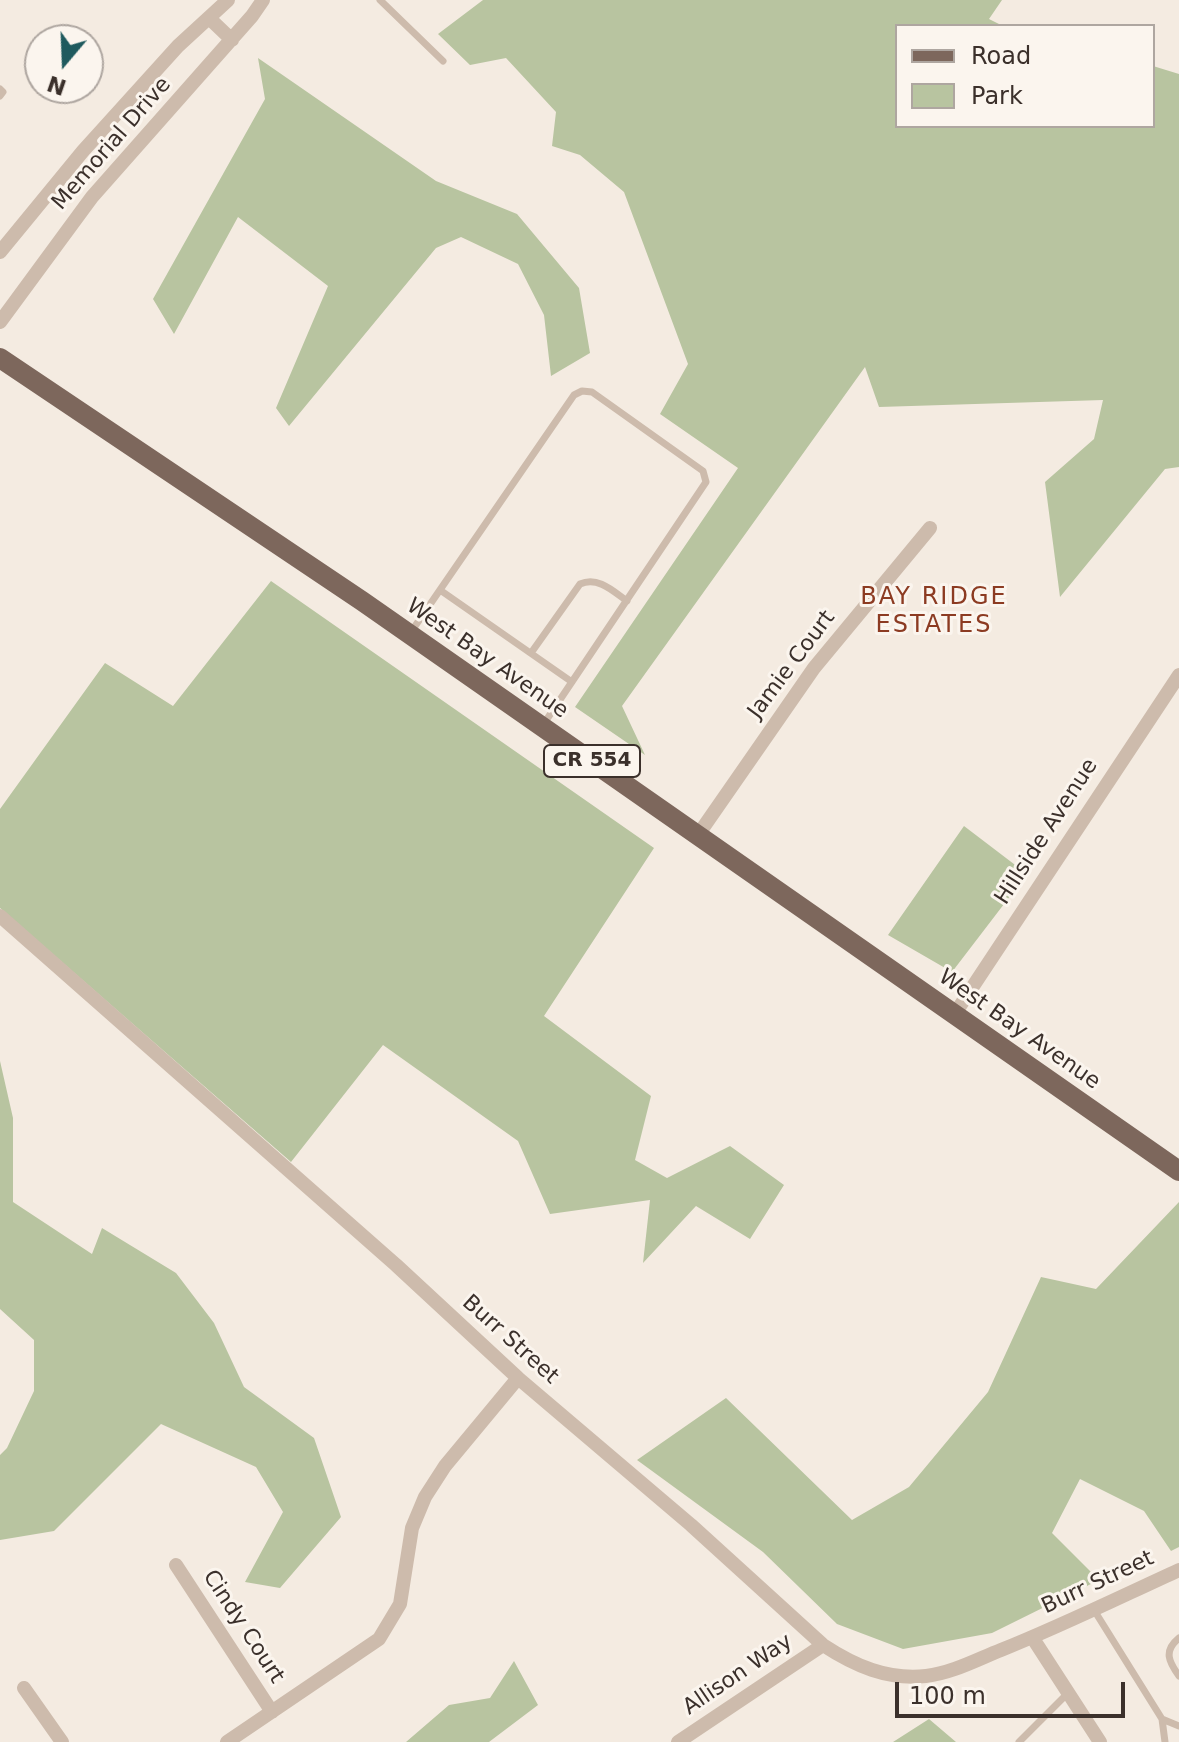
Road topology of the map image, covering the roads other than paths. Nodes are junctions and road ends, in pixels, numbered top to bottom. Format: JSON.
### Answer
{"nodes":[{"id":1,"x":228,"y":0,"type":"edge"},
{"id":2,"x":263,"y":0,"type":"edge"},
{"id":3,"x":380,"y":0,"type":"edge"},
{"id":4,"x":209,"y":18,"type":"junction"},
{"id":5,"x":232,"y":40,"type":"junction"},
{"id":6,"x":443,"y":61,"type":"dead end"},
{"id":7,"x":0,"y":89,"type":"edge"},
{"id":8,"x":0,"y":96,"type":"edge"},
{"id":9,"x":0,"y":252,"type":"edge"},
{"id":10,"x":0,"y":322,"type":"edge"},
{"id":11,"x":0,"y":358,"type":"edge"},
{"id":12,"x":930,"y":528,"type":"dead end"},
{"id":13,"x":440,"y":590,"type":"junction"},
{"id":14,"x":627,"y":601,"type":"junction"},
{"id":15,"x":409,"y":634,"type":"junction"},
{"id":16,"x":531,"y":653,"type":"junction"},
{"id":17,"x":1179,"y":675,"type":"edge"},
{"id":18,"x":572,"y":682,"type":"junction"},
{"id":19,"x":542,"y":726,"type":"junction"},
{"id":20,"x":698,"y":835,"type":"junction"},
{"id":21,"x":0,"y":916,"type":"edge"},
{"id":22,"x":954,"y":1015,"type":"junction"},
{"id":23,"x":1179,"y":1171,"type":"edge"},
{"id":24,"x":518,"y":1378,"type":"junction"},
{"id":25,"x":176,"y":1565,"type":"dead end"},
{"id":26,"x":1179,"y":1570,"type":"edge"},
{"id":27,"x":1094,"y":1610,"type":"junction"},
{"id":28,"x":1035,"y":1636,"type":"junction"},
{"id":29,"x":1179,"y":1638,"type":"edge"},
{"id":30,"x":823,"y":1645,"type":"junction"},
{"id":31,"x":1179,"y":1676,"type":"edge"},
{"id":32,"x":24,"y":1688,"type":"dead end"},
{"id":33,"x":1068,"y":1693,"type":"junction"},
{"id":34,"x":272,"y":1712,"type":"junction"},
{"id":35,"x":1162,"y":1719,"type":"junction"},
{"id":36,"x":1179,"y":1726,"type":"edge"},
{"id":37,"x":62,"y":1742,"type":"edge"},
{"id":38,"x":227,"y":1742,"type":"edge"},
{"id":39,"x":678,"y":1742,"type":"edge"},
{"id":40,"x":1019,"y":1742,"type":"edge"},
{"id":41,"x":1100,"y":1742,"type":"edge"},
{"id":42,"x":1165,"y":1742,"type":"edge"}],
"edges":[{"from":1,"to":4,"type":"street","name":"Memorial Drive"},
{"from":2,"to":5,"type":"street","name":"Memorial Drive"},
{"from":3,"to":6,"type":"lane"},
{"from":4,"to":5,"type":"street"},
{"from":4,"to":9,"type":"street","name":"Memorial Drive"},
{"from":5,"to":10,"type":"street","name":"Memorial Drive"},
{"from":7,"to":8,"type":"lane"},
{"from":11,"to":15,"type":"main road","name":"West Bay Avenue","number":"CR 554"},
{"from":12,"to":20,"type":"street","name":"Jamie Court"},
{"from":13,"to":14,"type":"lane"},
{"from":13,"to":15,"type":"lane"},
{"from":13,"to":16,"type":"lane"},
{"from":14,"to":16,"type":"lane"},
{"from":14,"to":18,"type":"lane"},
{"from":15,"to":19,"type":"main road","name":"West Bay Avenue","number":"CR 554"},
{"from":16,"to":18,"type":"lane"},
{"from":17,"to":22,"type":"street","name":"Hillside Avenue"},
{"from":18,"to":19,"type":"lane"},
{"from":19,"to":20,"type":"main road","name":"West Bay Avenue","number":"CR 554"},
{"from":20,"to":22,"type":"main road","name":"West Bay Avenue","number":"CR 554"},
{"from":21,"to":24,"type":"street","name":"Burr Street"},
{"from":22,"to":23,"type":"main road","name":"West Bay Avenue","number":"CR 554"},
{"from":24,"to":30,"type":"street","name":"Burr Street"},
{"from":24,"to":34,"type":"street"},
{"from":25,"to":34,"type":"street","name":"Cindy Court"},
{"from":26,"to":27,"type":"street","name":"Burr Street"},
{"from":27,"to":28,"type":"street","name":"Burr Street"},
{"from":27,"to":35,"type":"lane"},
{"from":28,"to":30,"type":"street","name":"Burr Street"},
{"from":28,"to":33,"type":"street","name":"Burr Street"},
{"from":29,"to":31,"type":"lane"},
{"from":30,"to":39,"type":"street","name":"Allison Way"},
{"from":32,"to":37,"type":"street"},
{"from":33,"to":40,"type":"lane"},
{"from":33,"to":41,"type":"street","name":"Burr Street"},
{"from":34,"to":38,"type":"street"},
{"from":35,"to":36,"type":"lane"},
{"from":35,"to":42,"type":"lane"}]}
